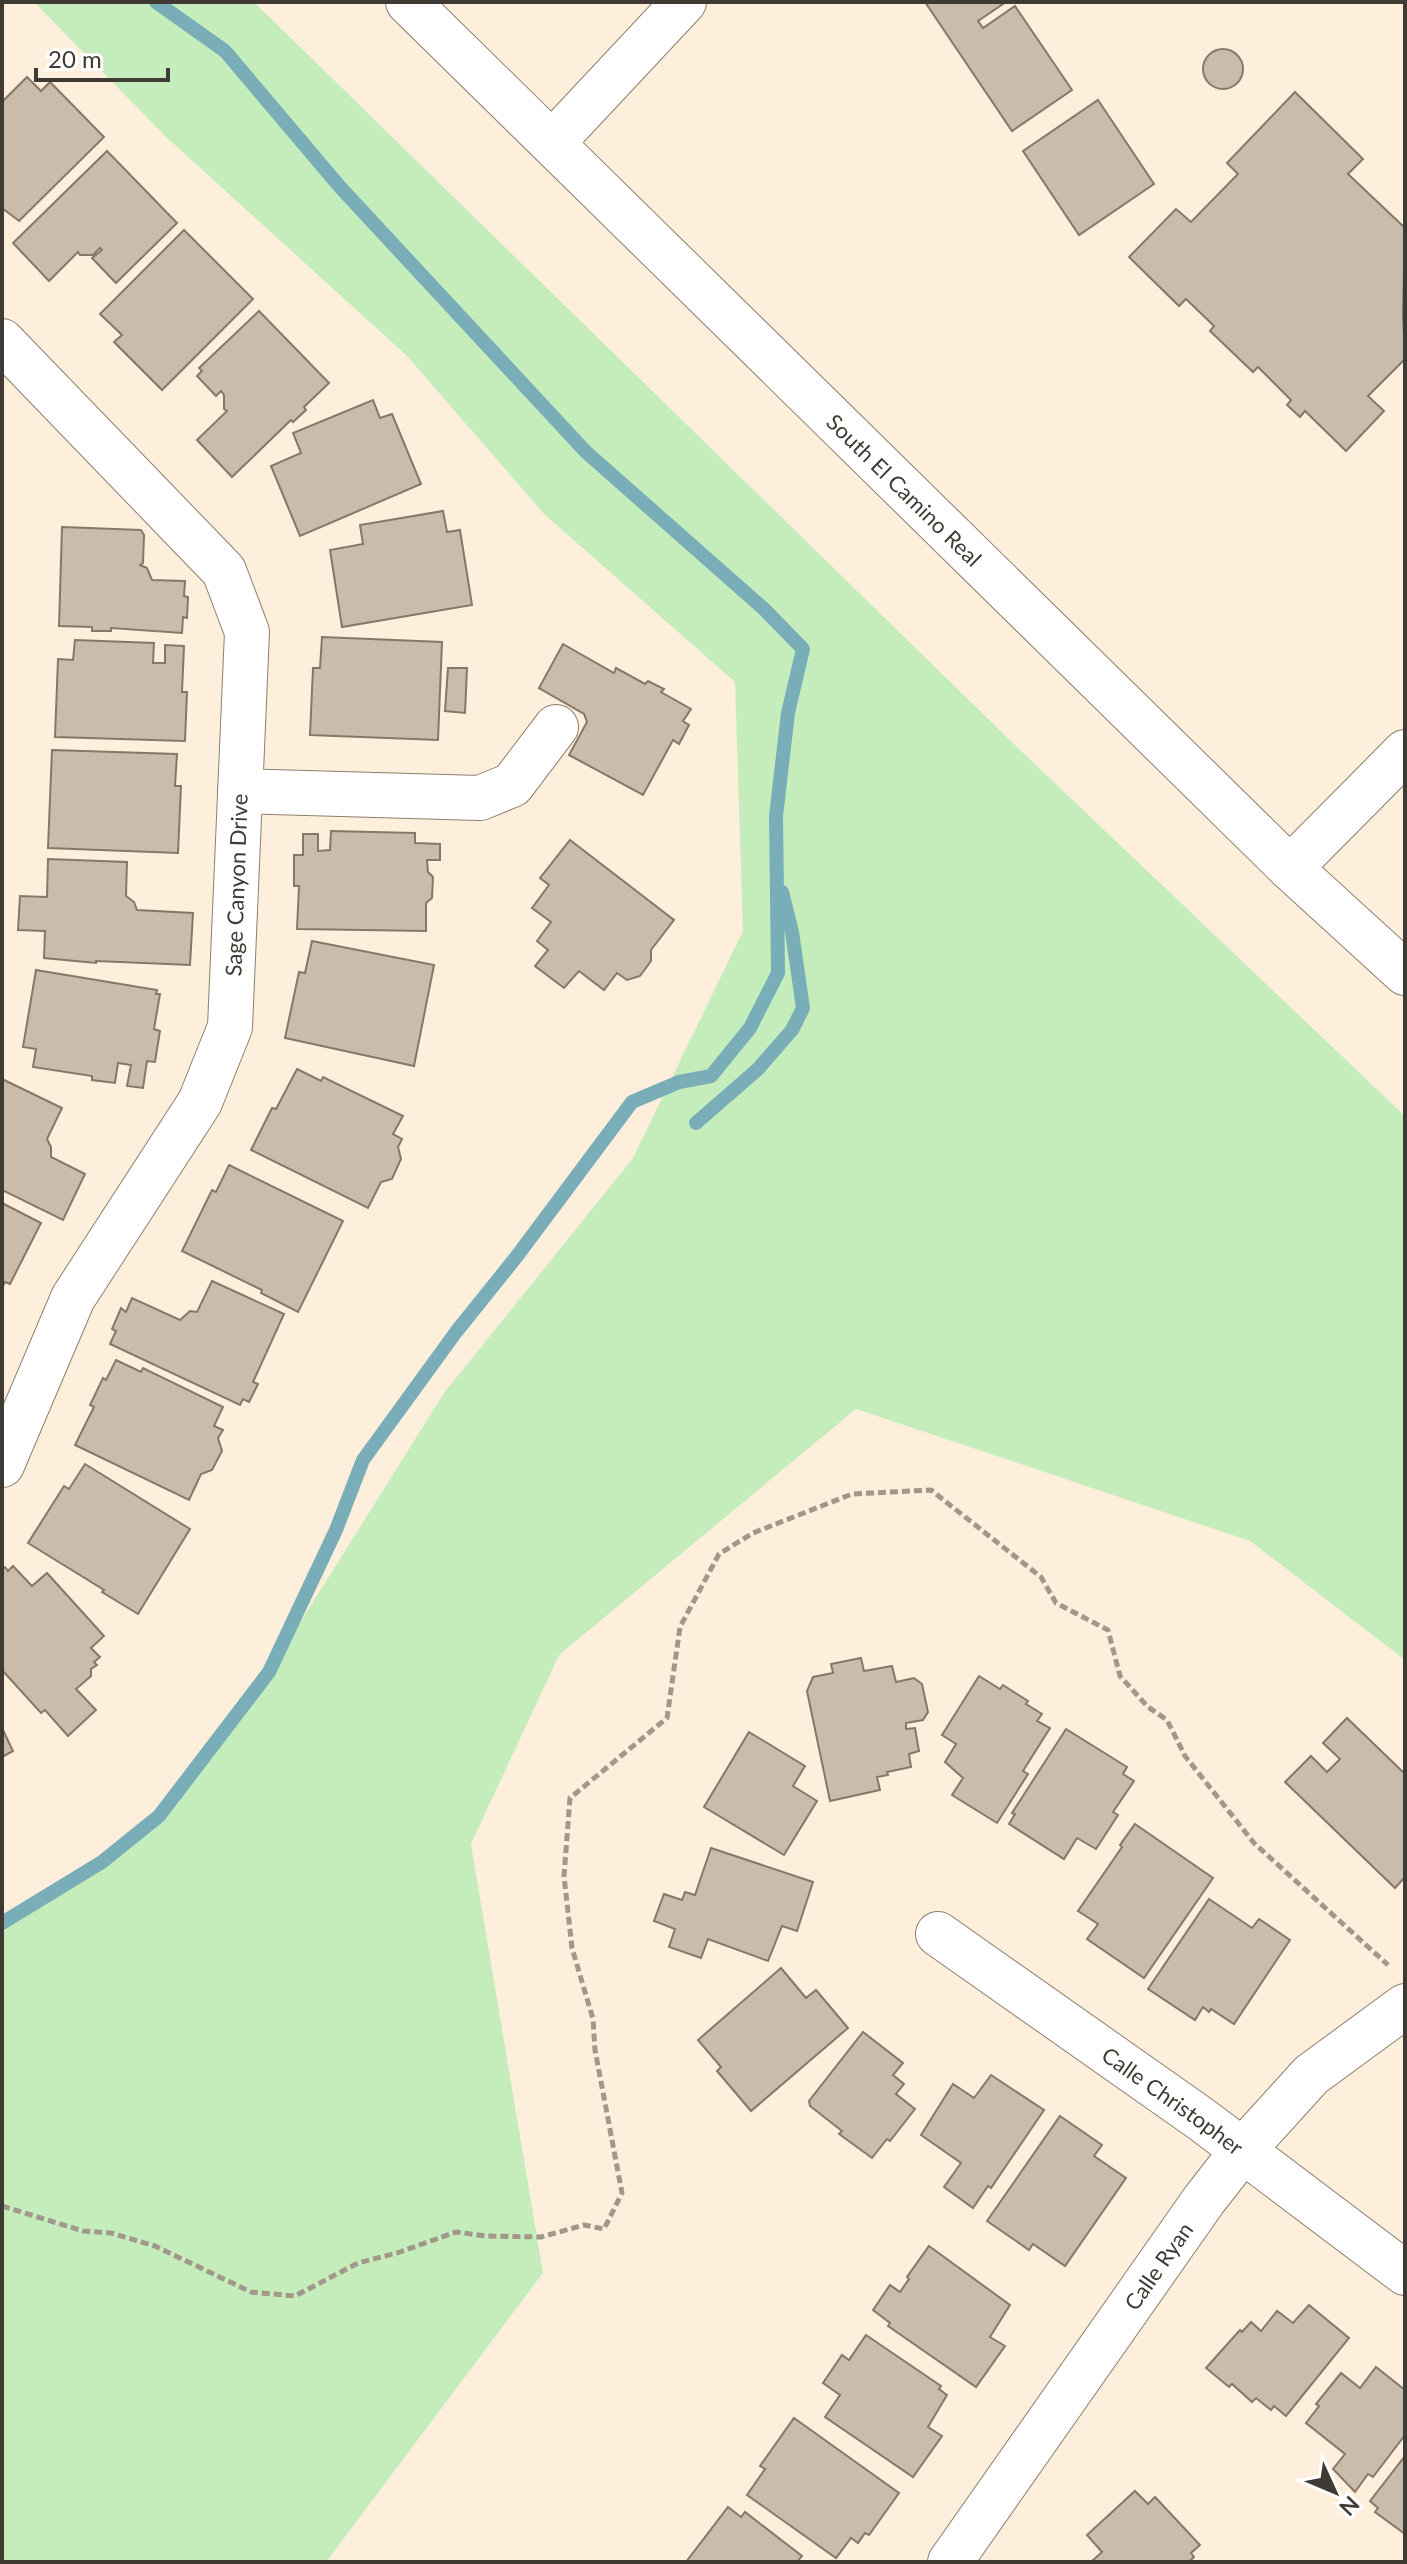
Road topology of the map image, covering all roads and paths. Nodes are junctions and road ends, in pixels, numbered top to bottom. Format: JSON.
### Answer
{"nodes":[{"id":1,"x":408,"y":2,"type":"edge"},
{"id":2,"x":684,"y":2,"type":"edge"},
{"id":3,"x":552,"y":143,"type":"junction"},
{"id":4,"x":2,"y":341,"type":"edge"},
{"id":5,"x":556,"y":727,"type":"dead end"},
{"id":6,"x":1405,"y":752,"type":"edge"},
{"id":7,"x":240,"y":791,"type":"junction"},
{"id":8,"x":1290,"y":868,"type":"junction"},
{"id":9,"x":1405,"y":973,"type":"edge"},
{"id":10,"x":2,"y":1465,"type":"edge"},
{"id":11,"x":938,"y":1934,"type":"dead end"},
{"id":12,"x":1399,"y":1988,"type":"edge"},
{"id":13,"x":1243,"y":2150,"type":"junction"},
{"id":14,"x":2,"y":2206,"type":"edge"},
{"id":15,"x":1405,"y":2273,"type":"edge"},
{"id":16,"x":953,"y":2561,"type":"edge"}],
"edges":[{"from":1,"to":3,"type":"street","name":"South El Camino Real"},
{"from":2,"to":3,"type":"street"},
{"from":3,"to":8,"type":"street","name":"South El Camino Real"},
{"from":4,"to":7,"type":"street","name":"Sage Canyon Drive"},
{"from":5,"to":7,"type":"street"},
{"from":6,"to":8,"type":"street"},
{"from":7,"to":10,"type":"street","name":"Sage Canyon Drive"},
{"from":8,"to":9,"type":"street","name":"South El Camino Real"},
{"from":11,"to":13,"type":"street","name":"Calle Christopher"},
{"from":12,"to":13,"type":"street","name":"Calle Ryan"},
{"from":12,"to":14,"type":"path"},
{"from":13,"to":15,"type":"street","name":"Calle Christopher"},
{"from":13,"to":16,"type":"street","name":"Calle Ryan"}]}
